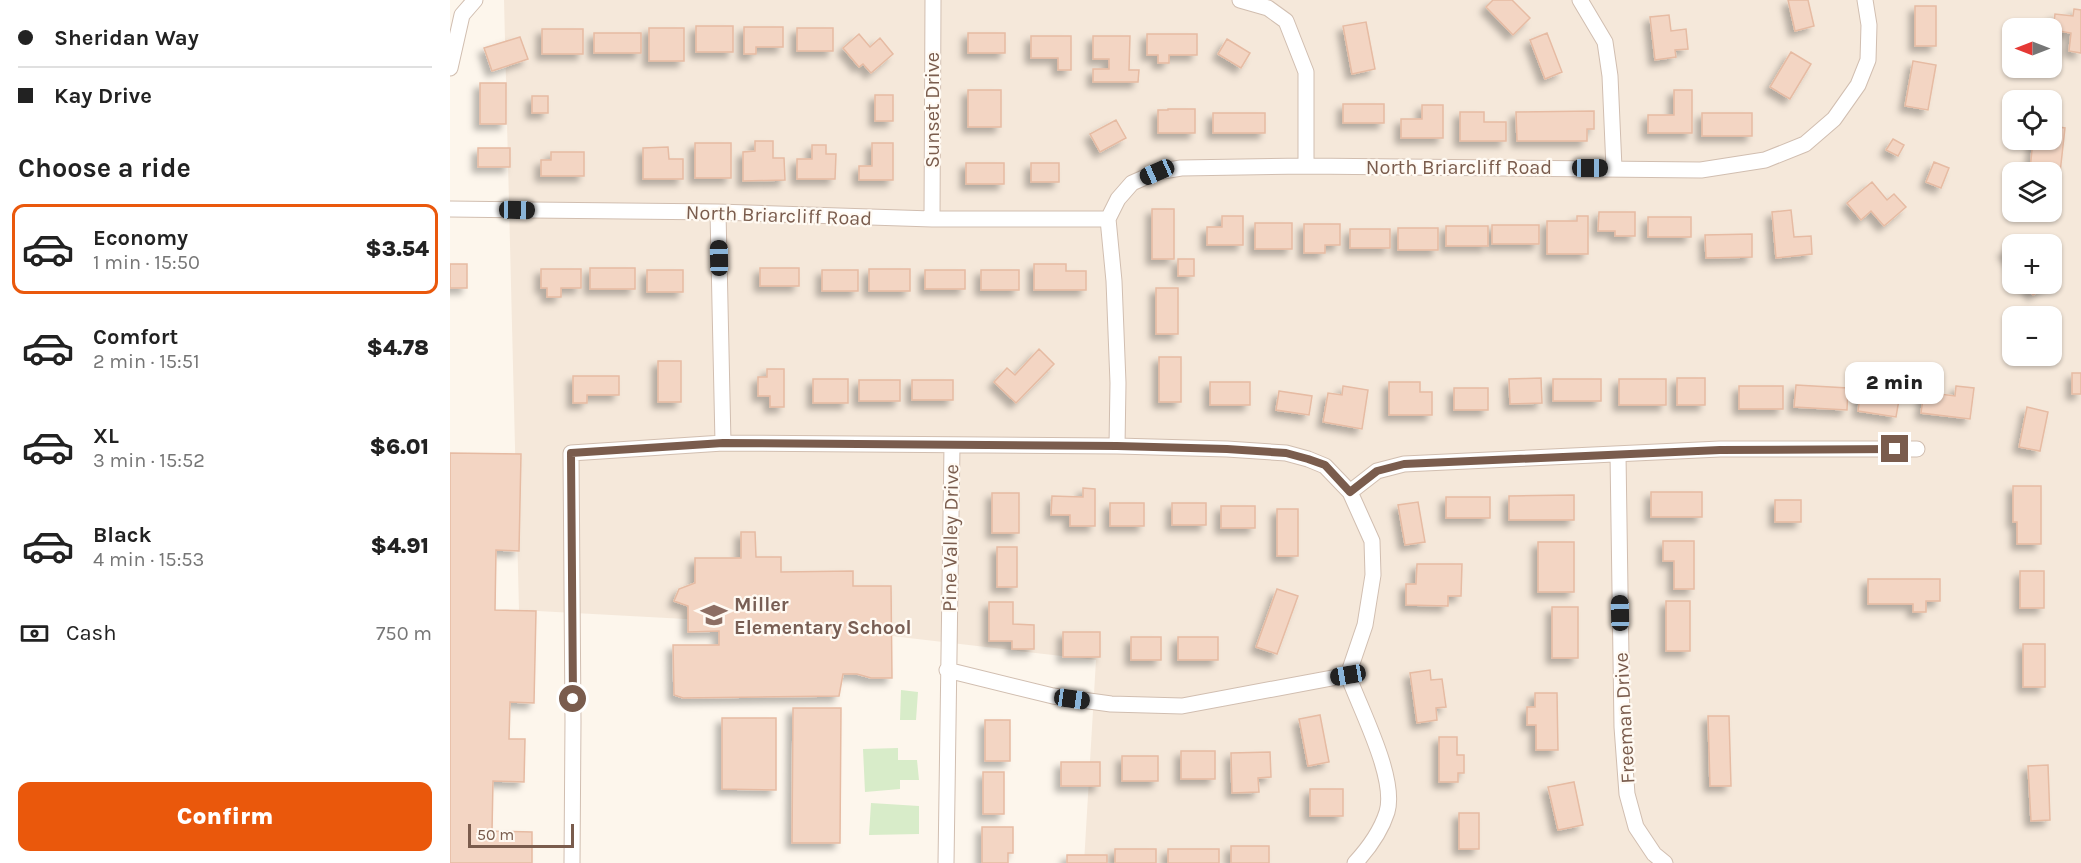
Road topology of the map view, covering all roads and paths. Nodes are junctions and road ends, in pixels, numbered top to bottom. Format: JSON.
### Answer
{"nodes":[{"id":1,"x":475,"y":0,"type":"edge"},
{"id":2,"x":933,"y":0,"type":"edge"},
{"id":3,"x":1240,"y":0,"type":"edge"},
{"id":4,"x":1580,"y":0,"type":"edge"},
{"id":5,"x":1865,"y":0,"type":"edge"},
{"id":6,"x":450,"y":69,"type":"edge"},
{"id":7,"x":1306,"y":166,"type":"junction"},
{"id":8,"x":1614,"y":168,"type":"junction"},
{"id":9,"x":450,"y":196,"type":"edge"},
{"id":10,"x":450,"y":208,"type":"edge"},
{"id":11,"x":718,"y":212,"type":"junction"},
{"id":12,"x":932,"y":219,"type":"junction"},
{"id":13,"x":1108,"y":219,"type":"junction"},
{"id":14,"x":723,"y":443,"type":"junction"},
{"id":15,"x":952,"y":446,"type":"junction"},
{"id":16,"x":1117,"y":446,"type":"junction"},
{"id":17,"x":1917,"y":449,"type":"dead end"},
{"id":18,"x":1618,"y":454,"type":"junction"},
{"id":19,"x":1350,"y":492,"type":"junction"},
{"id":20,"x":947,"y":670,"type":"junction"},
{"id":21,"x":1348,"y":675,"type":"junction"},
{"id":22,"x":572,"y":863,"type":"edge"},
{"id":23,"x":946,"y":863,"type":"edge"},
{"id":24,"x":1355,"y":863,"type":"edge"},
{"id":25,"x":1665,"y":863,"type":"edge"}],
"edges":[{"from":1,"to":6,"type":"street"},
{"from":2,"to":12,"type":"street","name":"Sunset Drive"},
{"from":3,"to":7,"type":"street"},
{"from":4,"to":8,"type":"street"},
{"from":5,"to":8,"type":"street","name":"North Briarcliff Road"},
{"from":7,"to":8,"type":"street","name":"North Briarcliff Road"},
{"from":7,"to":13,"type":"street","name":"North Briarcliff Road"},
{"from":9,"to":10,"type":"street"},
{"from":10,"to":11,"type":"street","name":"North Briarcliff Road"},
{"from":11,"to":12,"type":"street","name":"North Briarcliff Road"},
{"from":11,"to":14,"type":"street"},
{"from":12,"to":13,"type":"street","name":"North Briarcliff Road"},
{"from":13,"to":16,"type":"street"},
{"from":14,"to":15,"type":"street"},
{"from":14,"to":22,"type":"street"},
{"from":15,"to":16,"type":"street","name":"Pine Valley Drive"},
{"from":15,"to":20,"type":"street","name":"Pine Valley Drive"},
{"from":16,"to":19,"type":"street","name":"Pine Valley Drive"},
{"from":17,"to":18,"type":"street"},
{"from":18,"to":19,"type":"street"},
{"from":18,"to":25,"type":"street","name":"Freeman Drive"},
{"from":19,"to":21,"type":"street","name":"Pine Valley Drive"},
{"from":20,"to":21,"type":"street"},
{"from":20,"to":23,"type":"street","name":"Pine Valley Drive"},
{"from":21,"to":24,"type":"street"}]}
